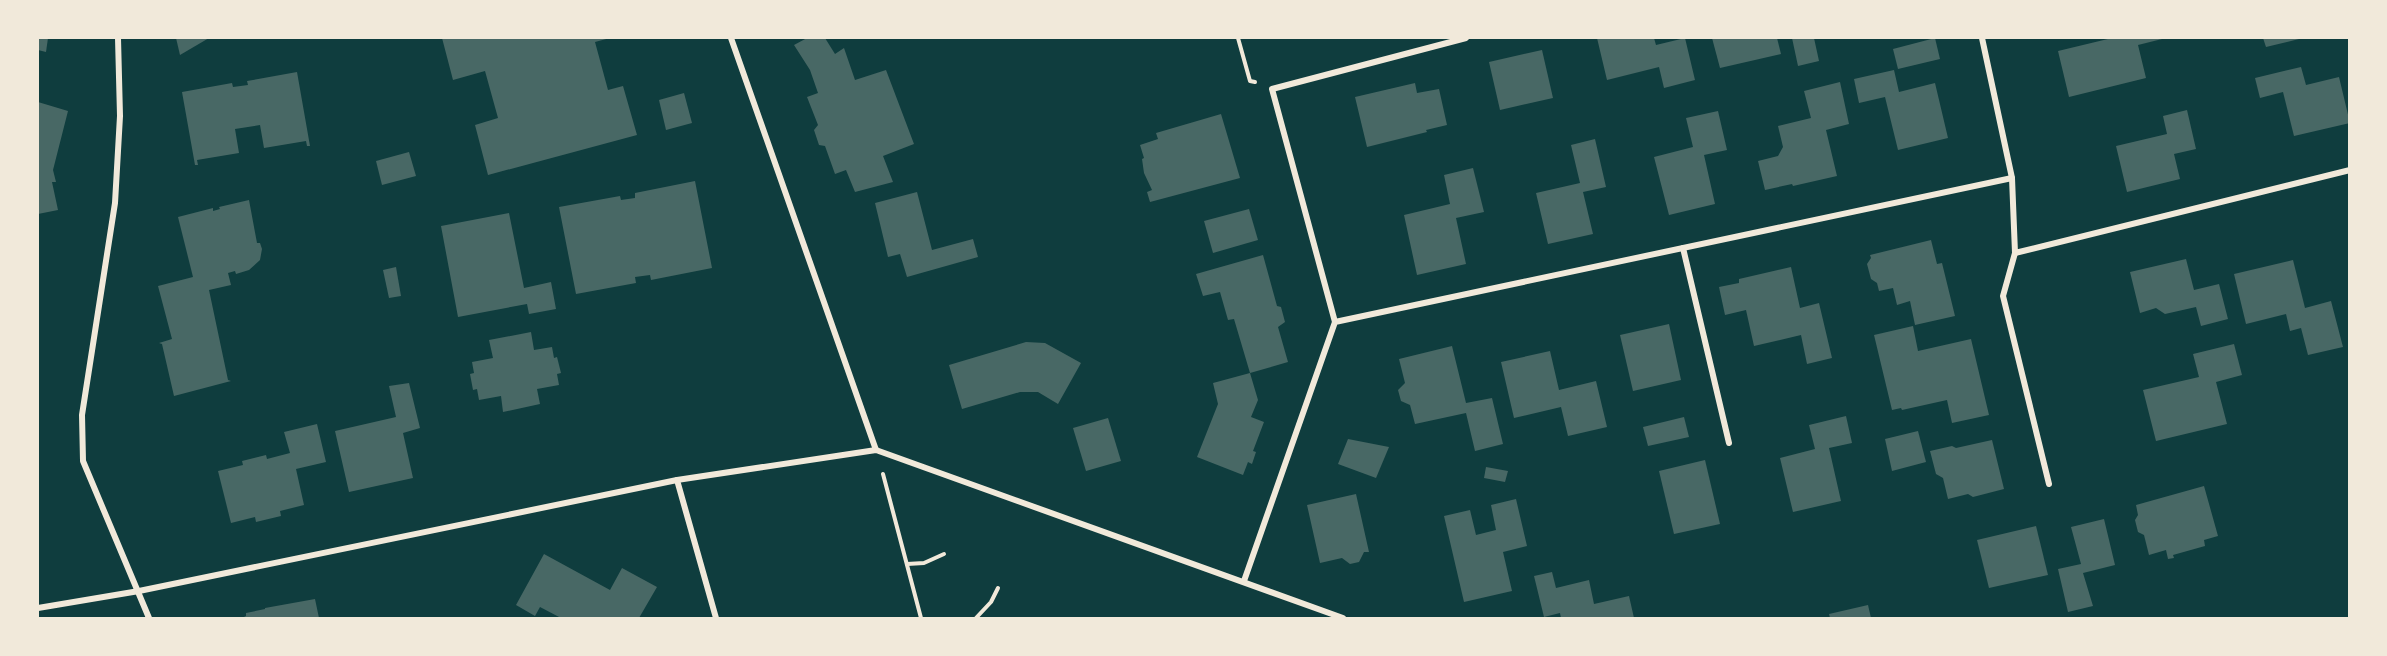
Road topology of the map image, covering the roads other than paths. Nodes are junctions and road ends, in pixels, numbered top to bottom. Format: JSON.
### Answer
{"nodes":[{"id":1,"x":118,"y":38,"type":"edge"},
{"id":2,"x":731,"y":38,"type":"edge"},
{"id":3,"x":1466,"y":38,"type":"edge"},
{"id":4,"x":1982,"y":38,"type":"edge"},
{"id":5,"x":2349,"y":170,"type":"edge"},
{"id":6,"x":2012,"y":178,"type":"junction"},
{"id":7,"x":1683,"y":248,"type":"junction"},
{"id":8,"x":2016,"y":253,"type":"junction"},
{"id":9,"x":1335,"y":322,"type":"junction"},
{"id":10,"x":1729,"y":443,"type":"dead end"},
{"id":11,"x":876,"y":450,"type":"junction"},
{"id":12,"x":677,"y":480,"type":"junction"},
{"id":13,"x":2049,"y":484,"type":"dead end"},
{"id":14,"x":1244,"y":581,"type":"junction"},
{"id":15,"x":139,"y":591,"type":"junction"},
{"id":16,"x":38,"y":608,"type":"edge"},
{"id":17,"x":150,"y":618,"type":"edge"},
{"id":18,"x":716,"y":618,"type":"edge"},
{"id":19,"x":1342,"y":618,"type":"edge"}],
"edges":[{"from":1,"to":15,"type":"street"},
{"from":2,"to":11,"type":"street"},
{"from":3,"to":9,"type":"street"},
{"from":4,"to":6,"type":"street"},
{"from":5,"to":8,"type":"street"},
{"from":6,"to":7,"type":"street"},
{"from":6,"to":8,"type":"street"},
{"from":7,"to":9,"type":"street"},
{"from":7,"to":10,"type":"street"},
{"from":8,"to":13,"type":"street"},
{"from":9,"to":14,"type":"street"},
{"from":11,"to":12,"type":"street"},
{"from":11,"to":14,"type":"street"},
{"from":12,"to":15,"type":"street"},
{"from":12,"to":18,"type":"street"},
{"from":14,"to":19,"type":"street"},
{"from":15,"to":16,"type":"street"},
{"from":15,"to":17,"type":"street"}]}
